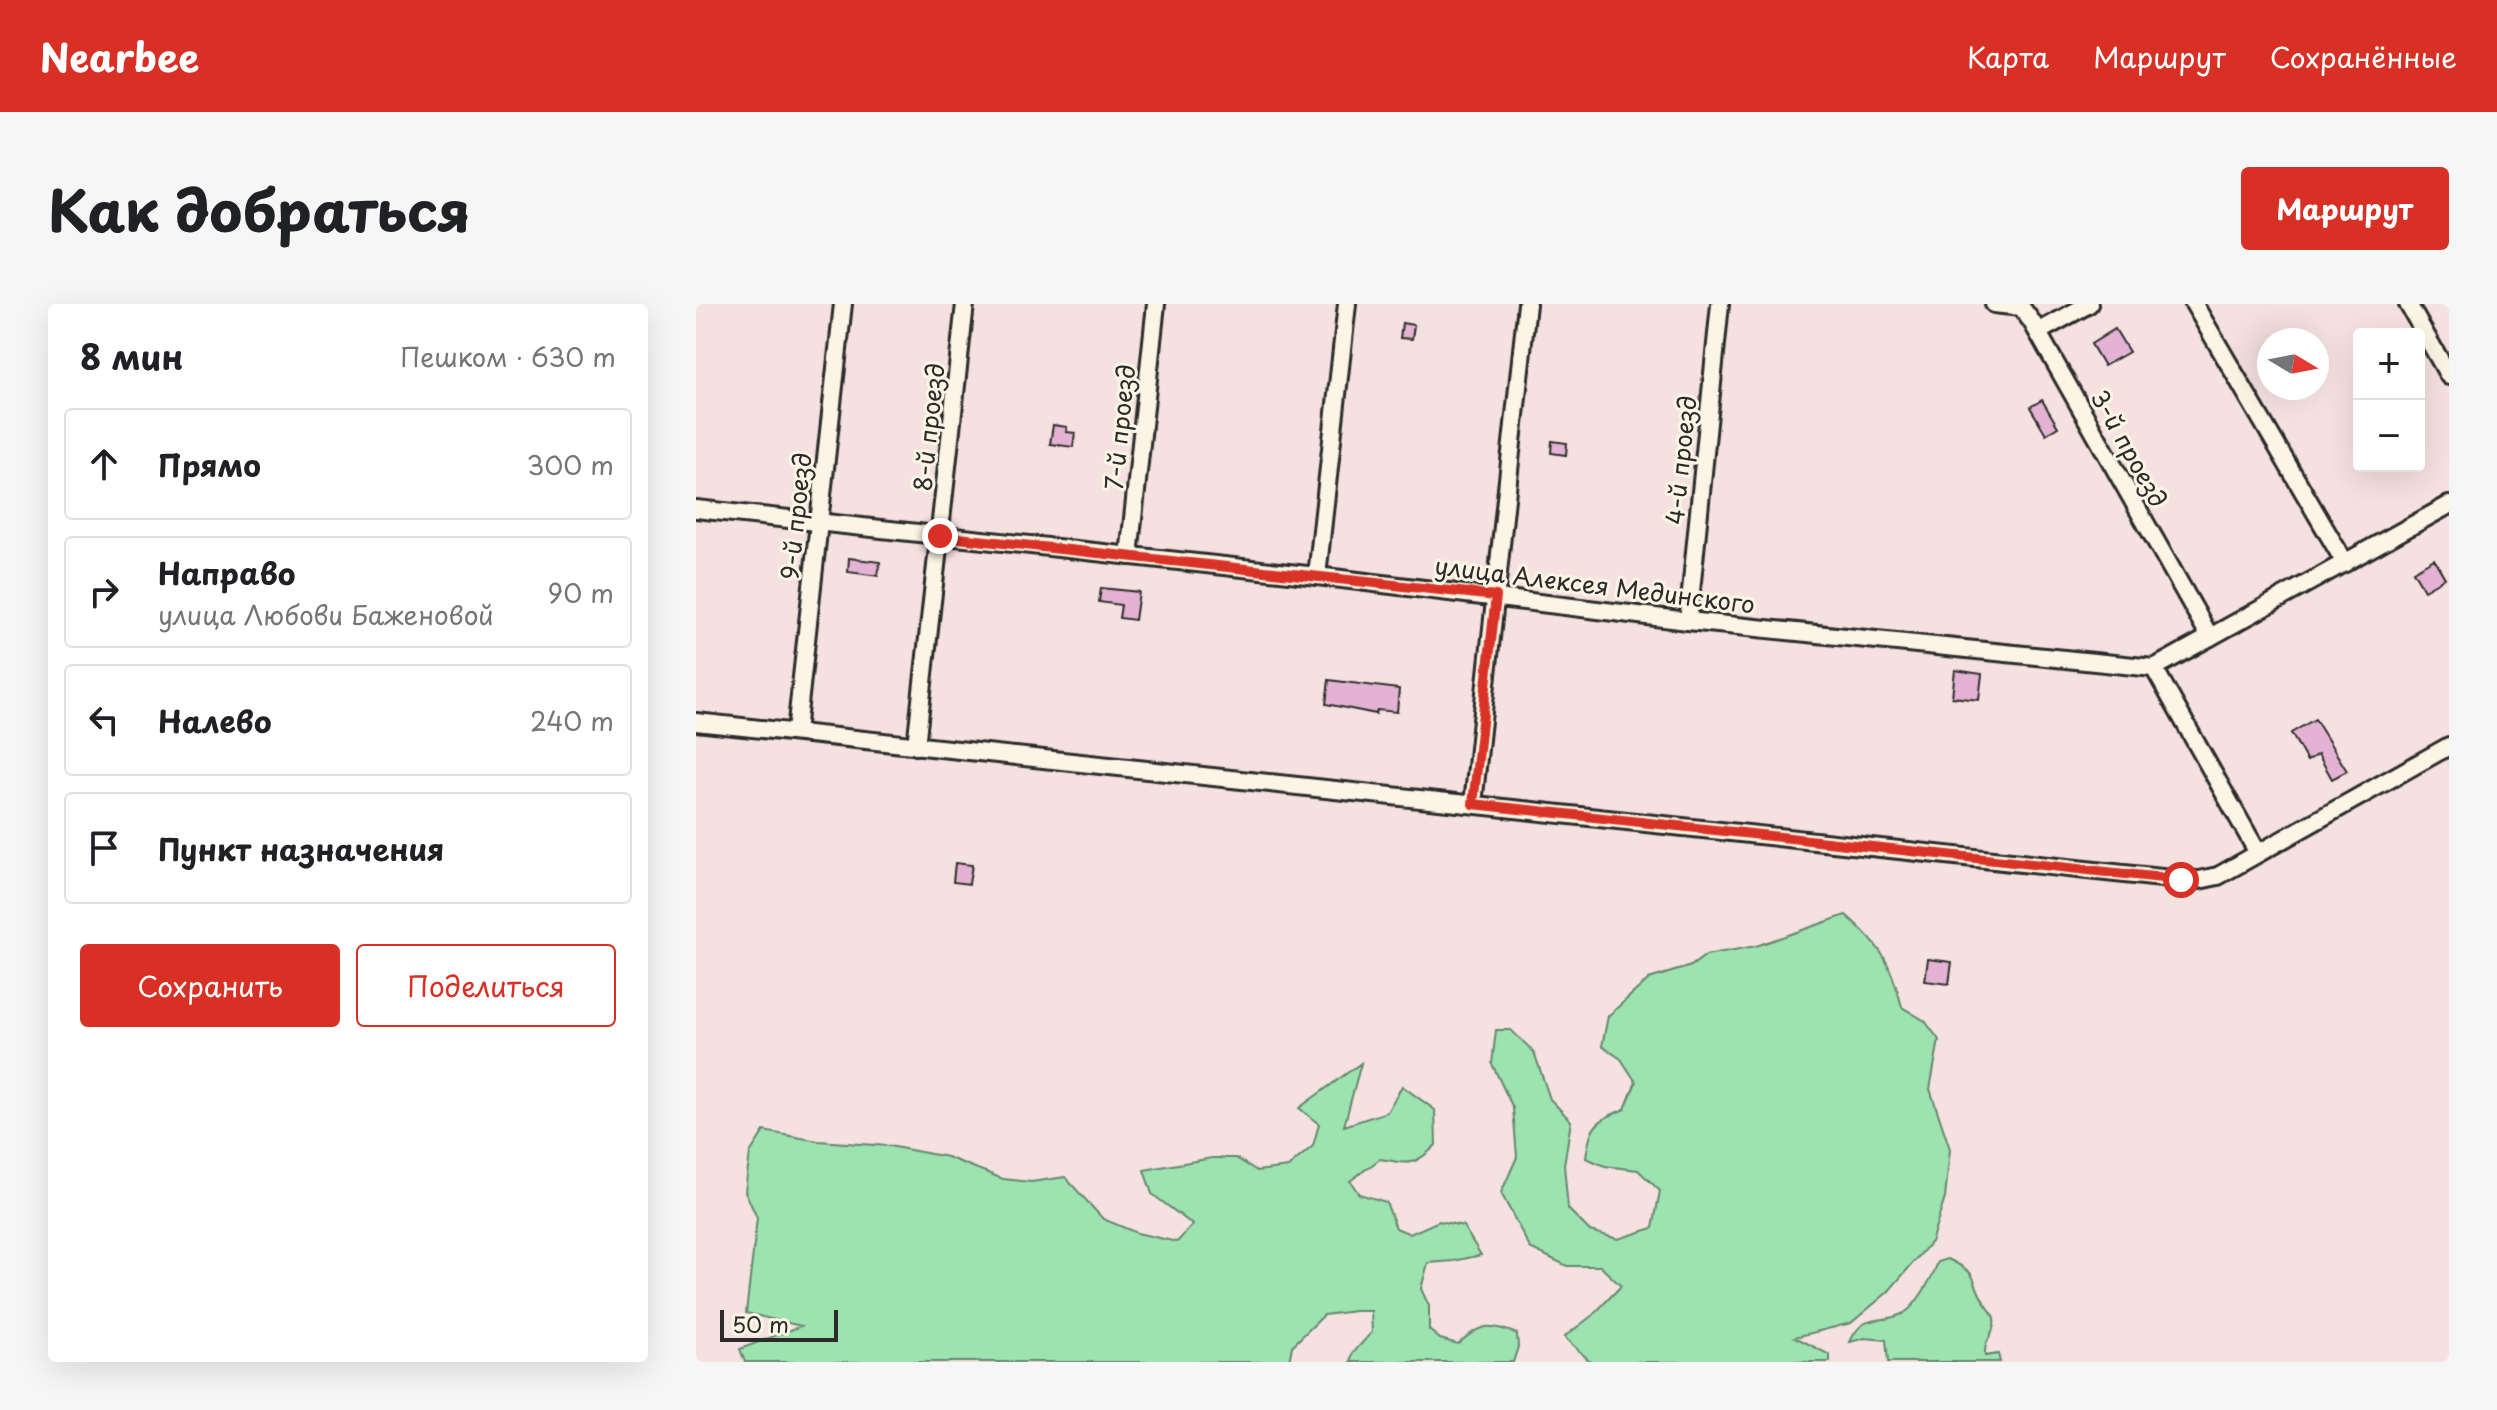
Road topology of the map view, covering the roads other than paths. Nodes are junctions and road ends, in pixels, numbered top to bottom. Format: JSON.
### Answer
{"nodes":[{"id":1,"x":843,"y":304,"type":"edge"},
{"id":2,"x":965,"y":304,"type":"edge"},
{"id":3,"x":1156,"y":304,"type":"edge"},
{"id":4,"x":1347,"y":304,"type":"edge"},
{"id":5,"x":1527,"y":304,"type":"edge"},
{"id":6,"x":1720,"y":304,"type":"edge"},
{"id":7,"x":1994,"y":304,"type":"edge"},
{"id":8,"x":2089,"y":304,"type":"edge"},
{"id":9,"x":2194,"y":304,"type":"edge"},
{"id":10,"x":2408,"y":304,"type":"edge"},
{"id":11,"x":2038,"y":332,"type":"junction"},
{"id":12,"x":2449,"y":376,"type":"edge"},
{"id":13,"x":2449,"y":505,"type":"edge"},
{"id":14,"x":696,"y":509,"type":"edge"},
{"id":15,"x":818,"y":522,"type":"junction"},
{"id":16,"x":940,"y":536,"type":"junction"},
{"id":17,"x":1129,"y":556,"type":"junction"},
{"id":18,"x":2345,"y":563,"type":"junction"},
{"id":19,"x":1317,"y":576,"type":"junction"},
{"id":20,"x":1496,"y":596,"type":"junction"},
{"id":21,"x":1688,"y":621,"type":"junction"},
{"id":22,"x":2210,"y":637,"type":"junction"},
{"id":23,"x":2154,"y":668,"type":"junction"},
{"id":24,"x":696,"y":722,"type":"edge"},
{"id":25,"x":796,"y":732,"type":"junction"},
{"id":26,"x":916,"y":746,"type":"junction"},
{"id":27,"x":2449,"y":746,"type":"edge"},
{"id":28,"x":1473,"y":804,"type":"junction"},
{"id":29,"x":2258,"y":853,"type":"junction"}],
"edges":[{"from":1,"to":15,"type":"street","name":"9-й проезд"},
{"from":2,"to":16,"type":"street","name":"8-й проезд"},
{"from":3,"to":17,"type":"street","name":"7-й проезд"},
{"from":4,"to":19,"type":"street"},
{"from":5,"to":20,"type":"street"},
{"from":6,"to":21,"type":"street","name":"4-й проезд"},
{"from":7,"to":11,"type":"street","name":"3-й проезд"},
{"from":8,"to":11,"type":"street"},
{"from":9,"to":18,"type":"street"},
{"from":10,"to":12,"type":"street"},
{"from":11,"to":22,"type":"street","name":"3-й проезд"},
{"from":13,"to":18,"type":"street"},
{"from":14,"to":15,"type":"street","name":"улица Алексея Мединского"},
{"from":15,"to":16,"type":"street","name":"улица Алексея Мединского"},
{"from":15,"to":25,"type":"street","name":"9-й проезд"},
{"from":16,"to":17,"type":"street","name":"улица Алексея Мединского"},
{"from":16,"to":26,"type":"street","name":"8-й проезд"},
{"from":17,"to":19,"type":"street","name":"улица Алексея Мединского"},
{"from":18,"to":22,"type":"street"},
{"from":19,"to":20,"type":"street","name":"улица Алексея Мединского"},
{"from":20,"to":21,"type":"street","name":"улица Алексея Мединского"},
{"from":20,"to":28,"type":"street"},
{"from":21,"to":23,"type":"street","name":"улица Алексея Мединского"},
{"from":22,"to":23,"type":"street"},
{"from":23,"to":29,"type":"street"},
{"from":24,"to":25,"type":"street"},
{"from":25,"to":26,"type":"street"},
{"from":26,"to":28,"type":"street"},
{"from":27,"to":29,"type":"street"},
{"from":28,"to":29,"type":"street"}]}
